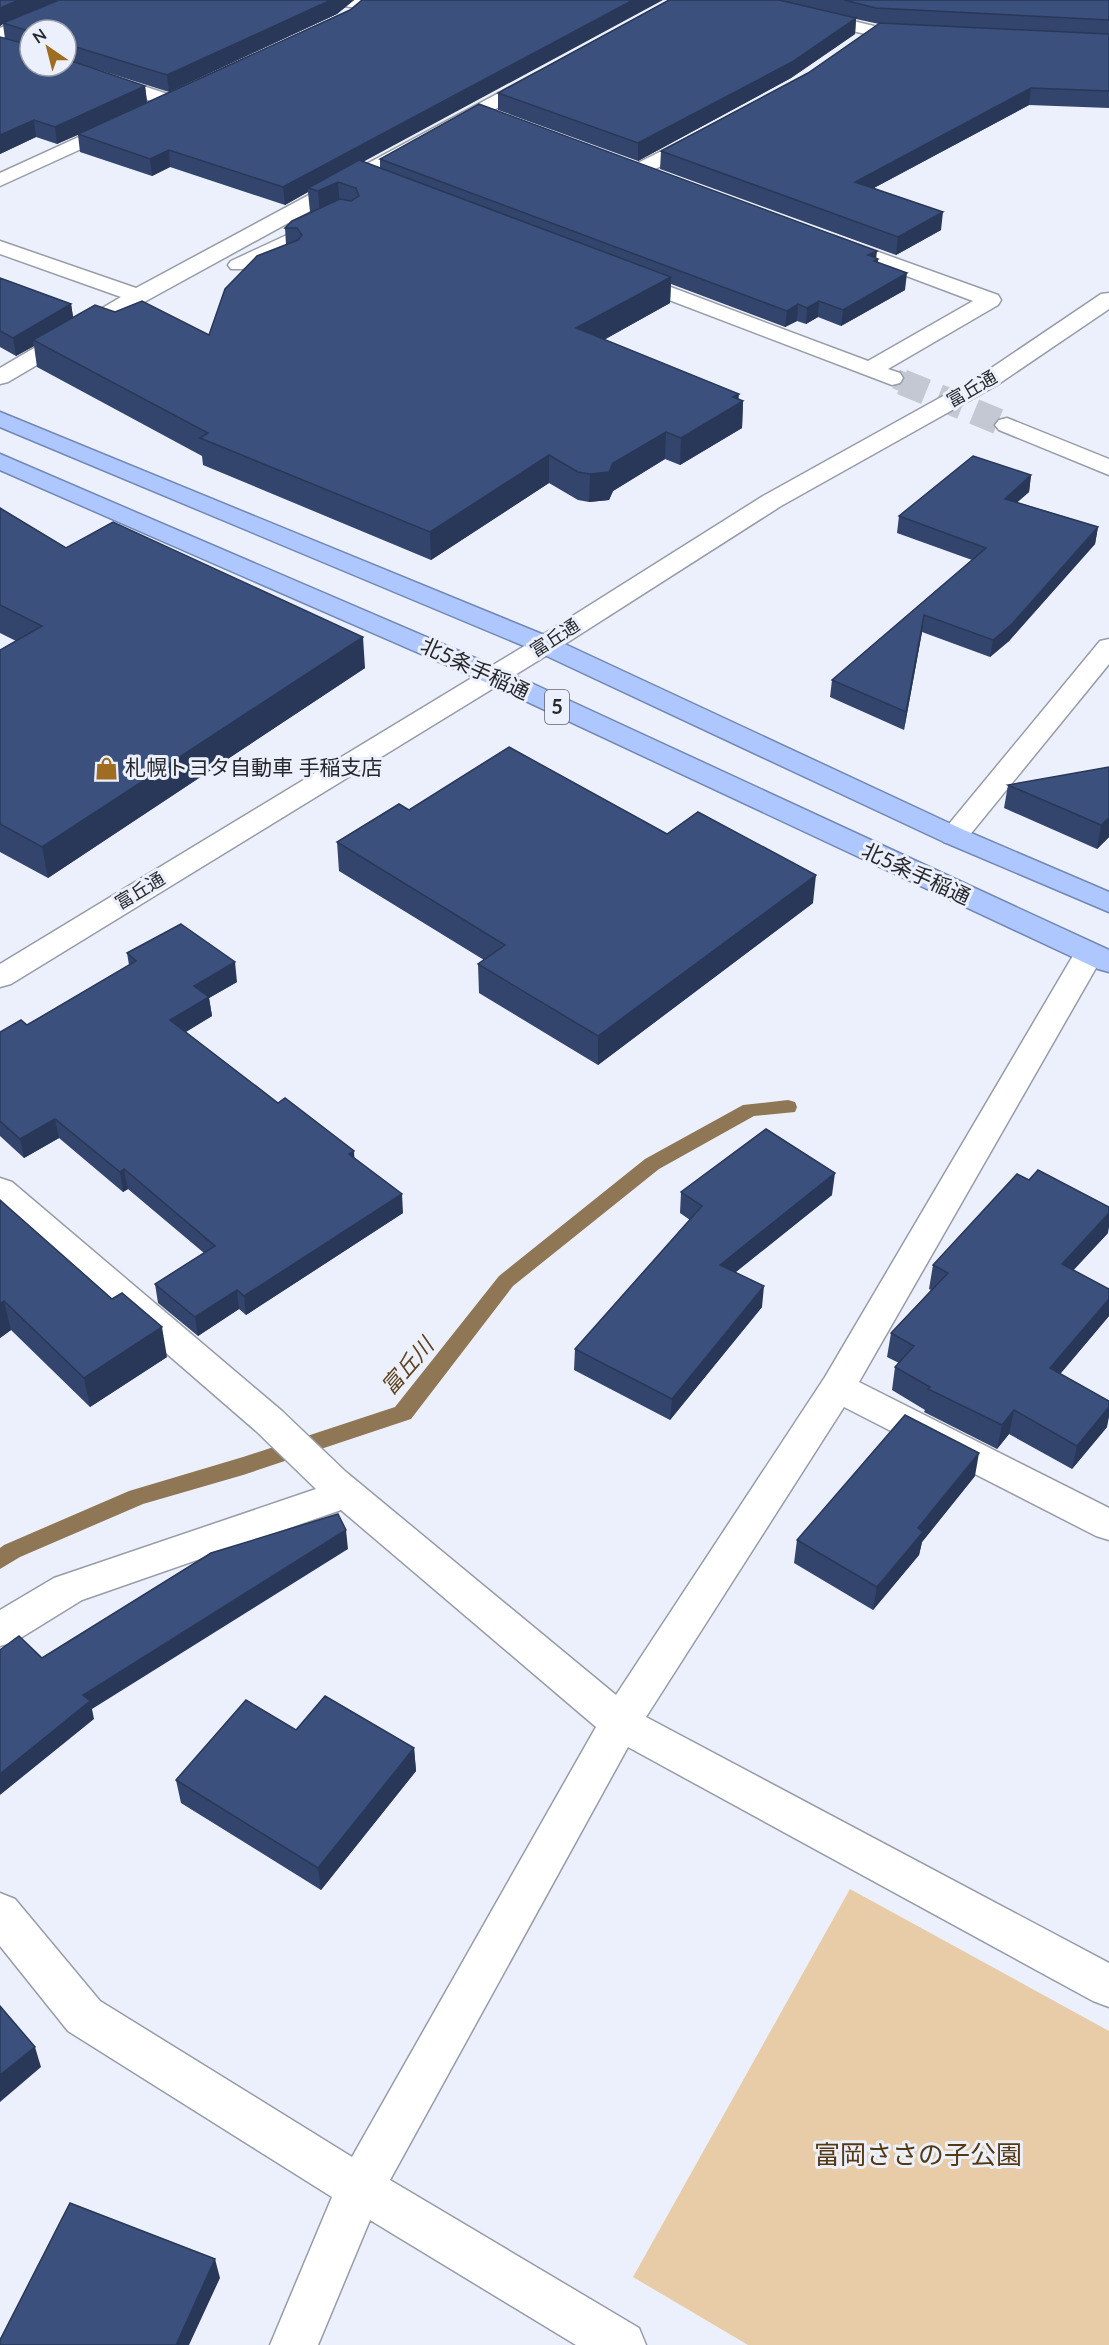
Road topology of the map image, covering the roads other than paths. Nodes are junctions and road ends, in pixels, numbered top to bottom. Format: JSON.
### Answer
{"nodes":[{"id":1,"x":79,"y":0,"type":"edge"},
{"id":2,"x":336,"y":0,"type":"edge"},
{"id":3,"x":743,"y":0,"type":"edge"},
{"id":4,"x":366,"y":2,"type":"edge"},
{"id":5,"x":344,"y":20,"type":"edge"},
{"id":6,"x":874,"y":32,"type":"junction"},
{"id":7,"x":933,"y":34,"type":"edge"},
{"id":8,"x":3,"y":42,"type":"edge"},
{"id":9,"x":855,"y":45,"type":"edge"},
{"id":10,"x":78,"y":70,"type":"edge"},
{"id":11,"x":552,"y":71,"type":"edge"},
{"id":12,"x":478,"y":111,"type":"junction"},
{"id":13,"x":500,"y":119,"type":"edge"},
{"id":14,"x":719,"y":127,"type":"edge"},
{"id":15,"x":617,"y":162,"type":"edge"},
{"id":16,"x":639,"y":170,"type":"junction"},
{"id":17,"x":360,"y":176,"type":"junction"},
{"id":18,"x":661,"y":178,"type":"edge"},
{"id":19,"x":0,"y":180,"type":"edge"},
{"id":20,"x":382,"y":185,"type":"edge"},
{"id":21,"x":328,"y":220,"type":"edge"},
{"id":22,"x":814,"y":235,"type":"edge"},
{"id":23,"x":0,"y":247,"type":"edge"},
{"id":24,"x":213,"y":255,"type":"junction"},
{"id":25,"x":237,"y":265,"type":"junction"},
{"id":26,"x":615,"y":273,"type":"edge"},
{"id":27,"x":260,"y":275,"type":"edge"},
{"id":28,"x":138,"y":296,"type":"junction"},
{"id":29,"x":1109,"y":299,"type":"edge"},
{"id":30,"x":871,"y":369,"type":"junction"},
{"id":31,"x":0,"y":377,"type":"edge"},
{"id":32,"x":896,"y":380,"type":"tunnel mouth"},
{"id":33,"x":0,"y":419,"type":"edge"},
{"id":34,"x":1007,"y":425,"type":"tunnel mouth"},
{"id":35,"x":0,"y":461,"type":"edge"},
{"id":36,"x":1109,"y":468,"type":"edge"},
{"id":37,"x":545,"y":645,"type":"junction"},
{"id":38,"x":1109,"y":647,"type":"edge"},
{"id":39,"x":494,"y":676,"type":"junction"},
{"id":40,"x":954,"y":836,"type":"junction"},
{"id":41,"x":1109,"y":903,"type":"edge"},
{"id":42,"x":1099,"y":958,"type":"edge"},
{"id":43,"x":0,"y":977,"type":"edge"},
{"id":44,"x":0,"y":1190,"type":"edge"},
{"id":45,"x":838,"y":1388,"type":"junction"},
{"id":46,"x":340,"y":1487,"type":"junction"},
{"id":47,"x":1109,"y":1526,"type":"edge"},
{"id":48,"x":0,"y":1630,"type":"edge"},
{"id":49,"x":620,"y":1723,"type":"junction"},
{"id":50,"x":0,"y":1912,"type":"edge"},
{"id":51,"x":1109,"y":1986,"type":"edge"},
{"id":52,"x":360,"y":2188,"type":"junction"},
{"id":53,"x":294,"y":2345,"type":"edge"},
{"id":54,"x":622,"y":2345,"type":"edge"}],
"edges":[{"from":1,"to":8,"type":"street"},
{"from":2,"to":4,"type":"street"},
{"from":3,"to":6,"type":"street"},
{"from":4,"to":5,"type":"street"},
{"from":6,"to":7,"type":"street"},
{"from":6,"to":9,"type":"street"},
{"from":10,"to":19,"type":"street"},
{"from":11,"to":12,"type":"street"},
{"from":12,"to":13,"type":"street"},
{"from":12,"to":17,"type":"street"},
{"from":14,"to":16,"type":"street"},
{"from":15,"to":16,"type":"street"},
{"from":16,"to":18,"type":"street"},
{"from":17,"to":20,"type":"street"},
{"from":17,"to":24,"type":"street"},
{"from":21,"to":25,"type":"lane"},
{"from":22,"to":30,"type":"street"},
{"from":23,"to":28,"type":"street"},
{"from":24,"to":25,"type":"lane"},
{"from":24,"to":28,"type":"street"},
{"from":25,"to":27,"type":"lane"},
{"from":26,"to":30,"type":"street"},
{"from":28,"to":31,"type":"street"},
{"from":29,"to":37,"type":"street","name":"富丘通"},
{"from":30,"to":32,"type":"street"},
{"from":33,"to":37,"type":"highway","number":"5"},
{"from":34,"to":36,"type":"street"},
{"from":35,"to":39,"type":"highway","name":"北5条手稲通","number":"5"},
{"from":37,"to":39,"type":"street","name":"富丘通"},
{"from":37,"to":40,"type":"highway","number":"5"},
{"from":38,"to":40,"type":"street"},
{"from":39,"to":42,"type":"highway","name":"北5条手稲通","number":"5"},
{"from":39,"to":43,"type":"street","name":"富丘通"},
{"from":40,"to":41,"type":"highway","number":"5"},
{"from":42,"to":45,"type":"street"},
{"from":44,"to":46,"type":"street"},
{"from":45,"to":47,"type":"street"},
{"from":45,"to":49,"type":"street"},
{"from":46,"to":48,"type":"street"},
{"from":46,"to":49,"type":"street"},
{"from":49,"to":51,"type":"street"},
{"from":49,"to":52,"type":"street"},
{"from":50,"to":52,"type":"street"},
{"from":52,"to":53,"type":"street"},
{"from":52,"to":54,"type":"street"}]}
